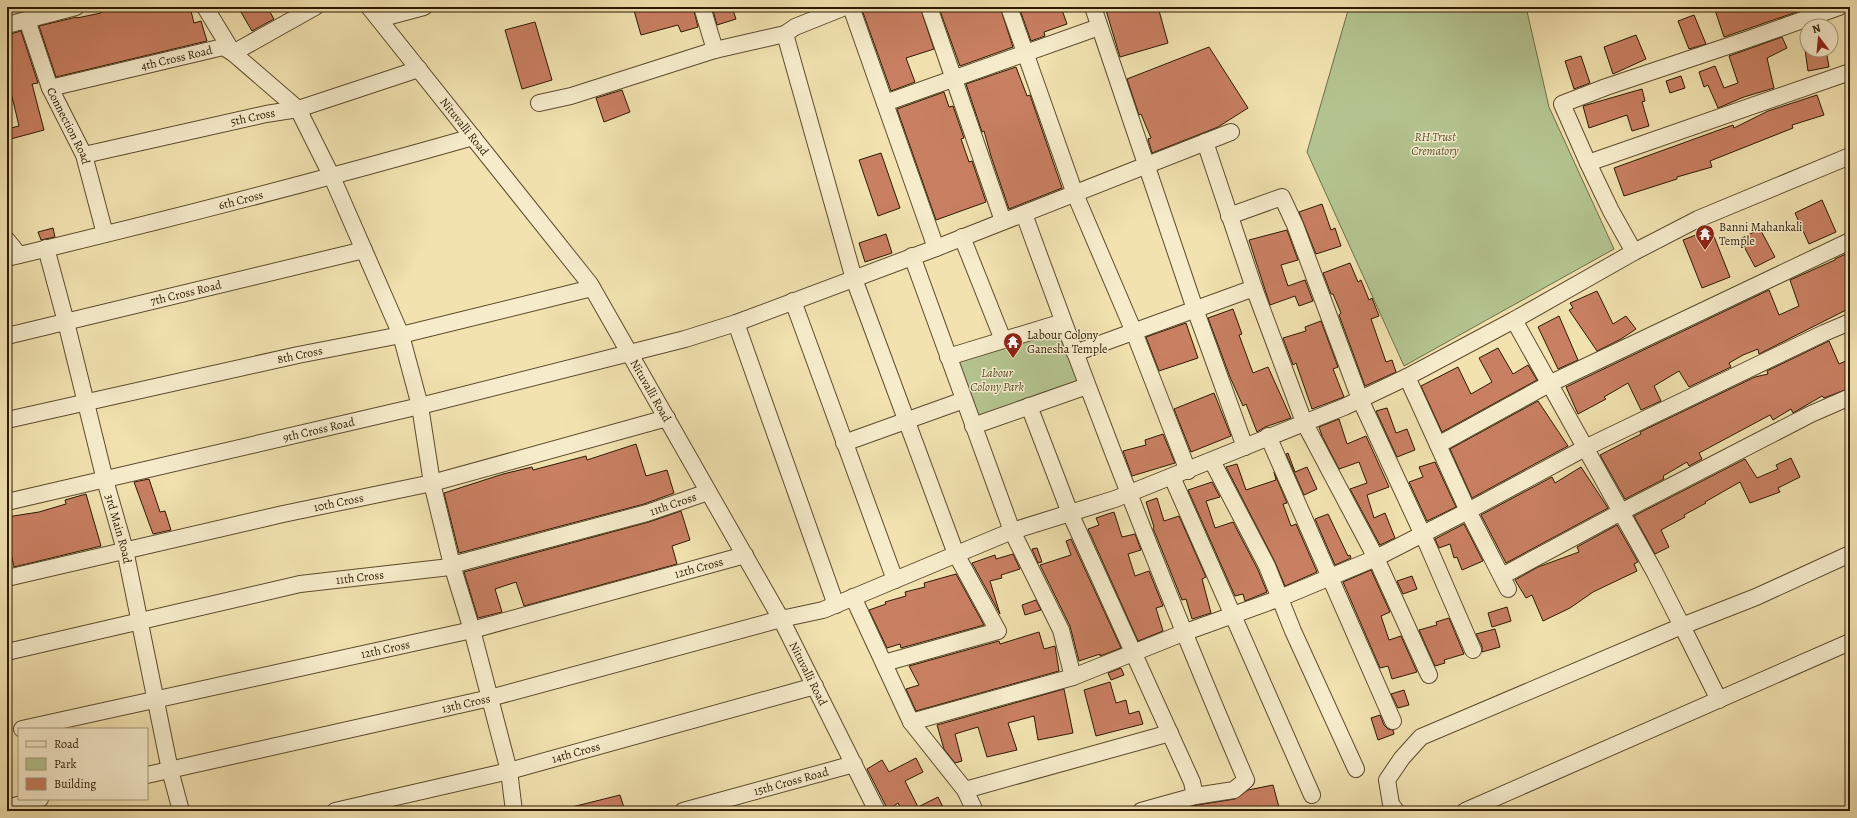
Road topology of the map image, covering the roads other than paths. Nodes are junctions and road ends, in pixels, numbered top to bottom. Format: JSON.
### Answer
{"nodes":[{"id":1,"x":76,"y":7,"type":"edge"},
{"id":2,"x":205,"y":7,"type":"edge"},
{"id":3,"x":315,"y":7,"type":"edge"},
{"id":4,"x":424,"y":7,"type":"edge"},
{"id":5,"x":702,"y":7,"type":"edge"},
{"id":6,"x":845,"y":7,"type":"edge"},
{"id":7,"x":851,"y":7,"type":"edge"},
{"id":8,"x":929,"y":7,"type":"edge"},
{"id":9,"x":1009,"y":7,"type":"edge"},
{"id":10,"x":1093,"y":7,"type":"edge"},
{"id":11,"x":1839,"y":7,"type":"edge"},
{"id":12,"x":374,"y":13,"type":"edge"},
{"id":13,"x":27,"y":20,"type":"junction"},
{"id":14,"x":7,"y":24,"type":"edge"},
{"id":15,"x":1099,"y":27,"type":"junction"},
{"id":16,"x":785,"y":34,"type":"junction"},
{"id":17,"x":715,"y":50,"type":"junction"},
{"id":18,"x":1026,"y":53,"type":"junction"},
{"id":19,"x":233,"y":54,"type":"junction"},
{"id":20,"x":419,"y":69,"type":"junction"},
{"id":21,"x":1850,"y":72,"type":"edge"},
{"id":22,"x":954,"y":78,"type":"junction"},
{"id":23,"x":50,"y":88,"type":"junction"},
{"id":24,"x":539,"y":103,"type":"dead end"},
{"id":25,"x":885,"y":103,"type":"junction"},
{"id":26,"x":298,"y":109,"type":"junction"},
{"id":27,"x":1231,"y":132,"type":"dead end"},
{"id":28,"x":473,"y":137,"type":"junction"},
{"id":29,"x":1205,"y":142,"type":"junction"},
{"id":30,"x":84,"y":156,"type":"junction"},
{"id":31,"x":1850,"y":156,"type":"edge"},
{"id":32,"x":1588,"y":163,"type":"junction"},
{"id":33,"x":1146,"y":167,"type":"junction"},
{"id":34,"x":332,"y":177,"type":"junction"},
{"id":35,"x":1075,"y":194,"type":"junction"},
{"id":36,"x":1024,"y":214,"type":"junction"},
{"id":37,"x":1229,"y":216,"type":"junction"},
{"id":38,"x":1003,"y":221,"type":"junction"},
{"id":39,"x":105,"y":234,"type":"junction"},
{"id":40,"x":962,"y":237,"type":"junction"},
{"id":41,"x":7,"y":240,"type":"edge"},
{"id":42,"x":1850,"y":241,"type":"edge"},
{"id":43,"x":46,"y":248,"type":"junction"},
{"id":44,"x":936,"y":248,"type":"junction"},
{"id":45,"x":364,"y":250,"type":"junction"},
{"id":46,"x":1634,"y":252,"type":"junction"},
{"id":47,"x":13,"y":256,"type":"edge"},
{"id":48,"x":912,"y":256,"type":"junction"},
{"id":49,"x":854,"y":279,"type":"junction"},
{"id":50,"x":592,"y":288,"type":"junction"},
{"id":51,"x":1254,"y":288,"type":"junction"},
{"id":52,"x":793,"y":301,"type":"junction"},
{"id":53,"x":1195,"y":310,"type":"junction"},
{"id":54,"x":1514,"y":320,"type":"junction"},
{"id":55,"x":66,"y":322,"type":"junction"},
{"id":56,"x":1063,"y":322,"type":"junction"},
{"id":57,"x":1850,"y":322,"type":"edge"},
{"id":58,"x":736,"y":323,"type":"junction"},
{"id":59,"x":1134,"y":332,"type":"junction"},
{"id":60,"x":401,"y":335,"type":"junction"},
{"id":61,"x":7,"y":336,"type":"edge"},
{"id":62,"x":1003,"y":340,"type":"junction"},
{"id":63,"x":630,"y":353,"type":"junction"},
{"id":64,"x":1075,"y":353,"type":"junction"},
{"id":65,"x":948,"y":357,"type":"junction"},
{"id":66,"x":1407,"y":376,"type":"junction"},
{"id":67,"x":1549,"y":384,"type":"junction"},
{"id":68,"x":1087,"y":386,"type":"junction"},
{"id":69,"x":1850,"y":397,"type":"edge"},
{"id":70,"x":1360,"y":399,"type":"junction"},
{"id":71,"x":964,"y":400,"type":"junction"},
{"id":72,"x":86,"y":403,"type":"junction"},
{"id":73,"x":420,"y":406,"type":"junction"},
{"id":74,"x":1029,"y":406,"type":"junction"},
{"id":75,"x":667,"y":418,"type":"junction"},
{"id":76,"x":7,"y":420,"type":"edge"},
{"id":77,"x":905,"y":421,"type":"junction"},
{"id":78,"x":1304,"y":422,"type":"junction"},
{"id":79,"x":973,"y":426,"type":"junction"},
{"id":80,"x":1268,"y":436,"type":"junction"},
{"id":81,"x":844,"y":443,"type":"junction"},
{"id":82,"x":1438,"y":446,"type":"junction"},
{"id":83,"x":1245,"y":447,"type":"junction"},
{"id":84,"x":1585,"y":448,"type":"junction"},
{"id":85,"x":1212,"y":461,"type":"junction"},
{"id":86,"x":1188,"y":471,"type":"junction"},
{"id":87,"x":1172,"y":477,"type":"junction"},
{"id":88,"x":105,"y":480,"type":"junction"},
{"id":89,"x":432,"y":483,"type":"junction"},
{"id":90,"x":708,"y":492,"type":"junction"},
{"id":91,"x":1130,"y":493,"type":"junction"},
{"id":92,"x":7,"y":502,"type":"edge"},
{"id":93,"x":1468,"y":511,"type":"junction"},
{"id":94,"x":1621,"y":512,"type":"junction"},
{"id":95,"x":1070,"y":513,"type":"junction"},
{"id":96,"x":1012,"y":531,"type":"junction"},
{"id":97,"x":1422,"y":534,"type":"junction"},
{"id":98,"x":125,"y":550,"type":"junction"},
{"id":99,"x":956,"y":554,"type":"junction"},
{"id":100,"x":1850,"y":554,"type":"edge"},
{"id":101,"x":745,"y":555,"type":"junction"},
{"id":102,"x":1376,"y":558,"type":"junction"},
{"id":103,"x":452,"y":564,"type":"junction"},
{"id":104,"x":1328,"y":577,"type":"junction"},
{"id":105,"x":7,"y":578,"type":"edge"},
{"id":106,"x":895,"y":580,"type":"junction"},
{"id":107,"x":853,"y":597,"type":"junction"},
{"id":108,"x":1280,"y":598,"type":"junction"},
{"id":109,"x":836,"y":604,"type":"junction"},
{"id":110,"x":1233,"y":614,"type":"junction"},
{"id":111,"x":781,"y":619,"type":"junction"},
{"id":112,"x":140,"y":620,"type":"junction"},
{"id":113,"x":1682,"y":626,"type":"junction"},
{"id":114,"x":472,"y":630,"type":"junction"},
{"id":115,"x":1183,"y":633,"type":"junction"},
{"id":116,"x":1850,"y":642,"type":"edge"},
{"id":117,"x":1473,"y":650,"type":"dead end"},
{"id":118,"x":7,"y":652,"type":"edge"},
{"id":119,"x":1134,"y":654,"type":"junction"},
{"id":120,"x":884,"y":663,"type":"junction"},
{"id":121,"x":1429,"y":675,"type":"dead end"},
{"id":122,"x":1073,"y":677,"type":"junction"},
{"id":123,"x":815,"y":686,"type":"junction"},
{"id":124,"x":490,"y":698,"type":"junction"},
{"id":125,"x":155,"y":700,"type":"junction"},
{"id":126,"x":1719,"y":700,"type":"junction"},
{"id":127,"x":1393,"y":721,"type":"dead end"},
{"id":128,"x":911,"y":722,"type":"junction"},
{"id":129,"x":25,"y":728,"type":"edge"},
{"id":130,"x":18,"y":729,"type":"edge"},
{"id":131,"x":7,"y":732,"type":"edge"},
{"id":132,"x":1170,"y":733,"type":"junction"},
{"id":133,"x":854,"y":764,"type":"junction"},
{"id":134,"x":1356,"y":769,"type":"dead end"},
{"id":135,"x":170,"y":770,"type":"junction"},
{"id":136,"x":509,"y":771,"type":"junction"},
{"id":137,"x":148,"y":775,"type":"edge"},
{"id":138,"x":965,"y":790,"type":"junction"},
{"id":139,"x":1312,"y":795,"type":"dead end"},
{"id":140,"x":1195,"y":796,"type":"junction"},
{"id":141,"x":36,"y":800,"type":"edge"},
{"id":142,"x":7,"y":808,"type":"edge"},
{"id":143,"x":181,"y":811,"type":"edge"},
{"id":144,"x":335,"y":811,"type":"edge"},
{"id":145,"x":514,"y":811,"type":"edge"},
{"id":146,"x":683,"y":811,"type":"edge"},
{"id":147,"x":877,"y":811,"type":"edge"},
{"id":148,"x":976,"y":811,"type":"edge"},
{"id":149,"x":1141,"y":811,"type":"edge"},
{"id":150,"x":1396,"y":811,"type":"edge"},
{"id":151,"x":1465,"y":811,"type":"edge"}],
"edges":[{"from":1,"to":13,"type":"street"},
{"from":2,"to":19,"type":"street"},
{"from":3,"to":19,"type":"street"},
{"from":4,"to":12,"type":"street"},
{"from":5,"to":17,"type":"street"},
{"from":6,"to":16,"type":"street"},
{"from":7,"to":25,"type":"street"},
{"from":8,"to":22,"type":"street"},
{"from":9,"to":18,"type":"street"},
{"from":10,"to":15,"type":"street"},
{"from":11,"to":32,"type":"street"},
{"from":12,"to":20,"type":"street","name":"Nituvalli Road"},
{"from":13,"to":14,"type":"street"},
{"from":13,"to":23,"type":"street","name":"Connection Road"},
{"from":15,"to":18,"type":"street"},
{"from":15,"to":33,"type":"street"},
{"from":16,"to":17,"type":"street"},
{"from":16,"to":49,"type":"street"},
{"from":17,"to":24,"type":"street"},
{"from":18,"to":22,"type":"street"},
{"from":18,"to":35,"type":"street"},
{"from":19,"to":23,"type":"street","name":"4th Cross Road"},
{"from":19,"to":26,"type":"street"},
{"from":20,"to":26,"type":"street","name":"5th Cross"},
{"from":20,"to":28,"type":"street","name":"Nituvalli Road"},
{"from":21,"to":32,"type":"street"},
{"from":22,"to":25,"type":"street"},
{"from":22,"to":38,"type":"street"},
{"from":23,"to":30,"type":"street","name":"Connection Road"},
{"from":25,"to":44,"type":"street"},
{"from":26,"to":30,"type":"street","name":"5th Cross"},
{"from":26,"to":34,"type":"street"},
{"from":27,"to":29,"type":"street","name":"9th Cross Road"},
{"from":28,"to":34,"type":"street","name":"6th Cross"},
{"from":28,"to":50,"type":"street","name":"Nituvalli Road"},
{"from":29,"to":33,"type":"street","name":"9th Cross Road"},
{"from":29,"to":37,"type":"street"},
{"from":30,"to":39,"type":"street","name":"Connection Road"},
{"from":31,"to":46,"type":"street","name":"13th Cross"},
{"from":32,"to":46,"type":"street"},
{"from":33,"to":35,"type":"street","name":"9th Cross Road"},
{"from":33,"to":53,"type":"street"},
{"from":34,"to":39,"type":"street","name":"6th Cross"},
{"from":34,"to":45,"type":"street"},
{"from":35,"to":36,"type":"street","name":"9th Cross Road"},
{"from":35,"to":59,"type":"street"},
{"from":36,"to":38,"type":"street","name":"9th Cross Road"},
{"from":36,"to":56,"type":"street"},
{"from":37,"to":51,"type":"street"},
{"from":37,"to":70,"type":"street"},
{"from":38,"to":40,"type":"street","name":"9th Cross Road"},
{"from":39,"to":43,"type":"street","name":"6th Cross"},
{"from":40,"to":44,"type":"street","name":"9th Cross Road"},
{"from":40,"to":62,"type":"street"},
{"from":41,"to":47,"type":"street"},
{"from":42,"to":67,"type":"street"},
{"from":43,"to":47,"type":"street","name":"6th Cross"},
{"from":43,"to":55,"type":"street","name":"3rd Main Road"},
{"from":44,"to":48,"type":"street","name":"9th Cross Road"},
{"from":45,"to":55,"type":"street","name":"7th Cross Road"},
{"from":45,"to":60,"type":"street"},
{"from":46,"to":54,"type":"street","name":"13th Cross"},
{"from":48,"to":49,"type":"street","name":"9th Cross Road"},
{"from":48,"to":65,"type":"street"},
{"from":49,"to":52,"type":"street","name":"9th Cross Road"},
{"from":49,"to":77,"type":"street"},
{"from":50,"to":60,"type":"street","name":"8th Cross"},
{"from":50,"to":63,"type":"street","name":"Nituvalli Road"},
{"from":51,"to":53,"type":"street"},
{"from":51,"to":78,"type":"street"},
{"from":52,"to":58,"type":"street","name":"9th Cross Road"},
{"from":52,"to":81,"type":"street"},
{"from":53,"to":59,"type":"street"},
{"from":53,"to":83,"type":"street"},
{"from":54,"to":66,"type":"street","name":"13th Cross"},
{"from":54,"to":67,"type":"street"},
{"from":55,"to":61,"type":"street","name":"7th Cross Road"},
{"from":55,"to":72,"type":"street","name":"3rd Main Road"},
{"from":56,"to":62,"type":"street"},
{"from":56,"to":64,"type":"street"},
{"from":57,"to":84,"type":"street"},
{"from":58,"to":63,"type":"street","name":"9th Cross Road"},
{"from":58,"to":109,"type":"street"},
{"from":59,"to":64,"type":"street"},
{"from":59,"to":86,"type":"street"},
{"from":60,"to":72,"type":"street","name":"8th Cross"},
{"from":60,"to":73,"type":"street"},
{"from":62,"to":65,"type":"street"},
{"from":63,"to":73,"type":"street","name":"9th Cross Road"},
{"from":63,"to":75,"type":"street","name":"Nituvalli Road"},
{"from":64,"to":68,"type":"street"},
{"from":65,"to":71,"type":"street"},
{"from":66,"to":70,"type":"street","name":"13th Cross"},
{"from":66,"to":82,"type":"street"},
{"from":67,"to":82,"type":"street"},
{"from":67,"to":84,"type":"street"},
{"from":68,"to":74,"type":"street"},
{"from":68,"to":91,"type":"street"},
{"from":69,"to":94,"type":"street"},
{"from":70,"to":78,"type":"street","name":"13th Cross"},
{"from":70,"to":97,"type":"street"},
{"from":71,"to":77,"type":"street"},
{"from":71,"to":79,"type":"street"},
{"from":72,"to":76,"type":"street","name":"8th Cross"},
{"from":72,"to":88,"type":"street","name":"3rd Main Road"},
{"from":73,"to":88,"type":"street","name":"9th Cross Road"},
{"from":73,"to":89,"type":"street"},
{"from":74,"to":79,"type":"street"},
{"from":74,"to":95,"type":"street"},
{"from":75,"to":89,"type":"street","name":"10th Cross"},
{"from":75,"to":90,"type":"street","name":"Nituvalli Road"},
{"from":77,"to":81,"type":"street"},
{"from":77,"to":99,"type":"street"},
{"from":78,"to":80,"type":"street","name":"13th Cross"},
{"from":78,"to":102,"type":"street"},
{"from":79,"to":96,"type":"street"},
{"from":80,"to":83,"type":"street","name":"13th Cross"},
{"from":80,"to":104,"type":"street"},
{"from":81,"to":106,"type":"street"},
{"from":82,"to":93,"type":"street"},
{"from":83,"to":85,"type":"street","name":"13th Cross"},
{"from":84,"to":93,"type":"street"},
{"from":84,"to":94,"type":"street"},
{"from":85,"to":86,"type":"street","name":"13th Cross"},
{"from":85,"to":108,"type":"street"},
{"from":86,"to":87,"type":"street","name":"13th Cross"},
{"from":87,"to":91,"type":"street","name":"13th Cross"},
{"from":87,"to":110,"type":"street"},
{"from":88,"to":92,"type":"street","name":"9th Cross Road"},
{"from":88,"to":98,"type":"street","name":"3rd Main Road"},
{"from":89,"to":98,"type":"street","name":"10th Cross"},
{"from":89,"to":103,"type":"street"},
{"from":90,"to":101,"type":"street","name":"Nituvalli Road"},
{"from":90,"to":103,"type":"street","name":"11th Cross"},
{"from":91,"to":95,"type":"street","name":"13th Cross"},
{"from":91,"to":115,"type":"street"},
{"from":93,"to":94,"type":"street"},
{"from":93,"to":97,"type":"street"},
{"from":94,"to":113,"type":"street"},
{"from":95,"to":96,"type":"street","name":"13th Cross"},
{"from":95,"to":119,"type":"street"},
{"from":96,"to":99,"type":"street","name":"13th Cross"},
{"from":96,"to":122,"type":"street"},
{"from":97,"to":102,"type":"street"},
{"from":97,"to":117,"type":"street"},
{"from":98,"to":105,"type":"street","name":"10th Cross"},
{"from":98,"to":112,"type":"street","name":"3rd Main Road"},
{"from":99,"to":106,"type":"street","name":"13th Cross"},
{"from":99,"to":120,"type":"street"},
{"from":100,"to":113,"type":"street"},
{"from":101,"to":111,"type":"street","name":"Nituvalli Road"},
{"from":101,"to":114,"type":"street","name":"12th Cross"},
{"from":102,"to":104,"type":"street"},
{"from":102,"to":121,"type":"street"},
{"from":103,"to":112,"type":"street","name":"11th Cross"},
{"from":103,"to":114,"type":"street"},
{"from":104,"to":108,"type":"street"},
{"from":104,"to":127,"type":"street"},
{"from":106,"to":107,"type":"street","name":"13th Cross"},
{"from":107,"to":109,"type":"street","name":"13th Cross"},
{"from":107,"to":120,"type":"street"},
{"from":108,"to":110,"type":"street"},
{"from":108,"to":134,"type":"street"},
{"from":109,"to":111,"type":"street","name":"13th Cross"},
{"from":110,"to":115,"type":"street"},
{"from":110,"to":139,"type":"street"},
{"from":111,"to":123,"type":"street","name":"Nituvalli Road"},
{"from":111,"to":124,"type":"street","name":"13th Cross"},
{"from":112,"to":118,"type":"street","name":"11th Cross"},
{"from":112,"to":125,"type":"street","name":"3rd Main Road"},
{"from":113,"to":126,"type":"street"},
{"from":113,"to":150,"type":"street"},
{"from":114,"to":124,"type":"street"},
{"from":114,"to":125,"type":"street","name":"12th Cross"},
{"from":115,"to":119,"type":"street"},
{"from":115,"to":140,"type":"street"},
{"from":116,"to":126,"type":"street"},
{"from":119,"to":122,"type":"street"},
{"from":119,"to":132,"type":"street"},
{"from":120,"to":128,"type":"street"},
{"from":122,"to":128,"type":"street"},
{"from":123,"to":133,"type":"street","name":"Nituvalli Road"},
{"from":123,"to":136,"type":"street","name":"14th Cross"},
{"from":124,"to":135,"type":"street","name":"13th Cross"},
{"from":124,"to":136,"type":"street"},
{"from":125,"to":129,"type":"street","name":"12th Cross"},
{"from":125,"to":135,"type":"street","name":"3rd Main Road"},
{"from":126,"to":151,"type":"street"},
{"from":128,"to":138,"type":"street"},
{"from":130,"to":131,"type":"street","name":"12th Cross"},
{"from":132,"to":138,"type":"street"},
{"from":132,"to":140,"type":"street"},
{"from":133,"to":146,"type":"street","name":"15th Cross Road"},
{"from":133,"to":147,"type":"street","name":"Nituvalli Road"},
{"from":135,"to":137,"type":"street","name":"13th Cross"},
{"from":135,"to":143,"type":"street","name":"3rd Main Road"},
{"from":136,"to":144,"type":"street","name":"14th Cross"},
{"from":136,"to":145,"type":"street"},
{"from":138,"to":148,"type":"street"},
{"from":140,"to":149,"type":"street"},
{"from":141,"to":142,"type":"street"}]}
